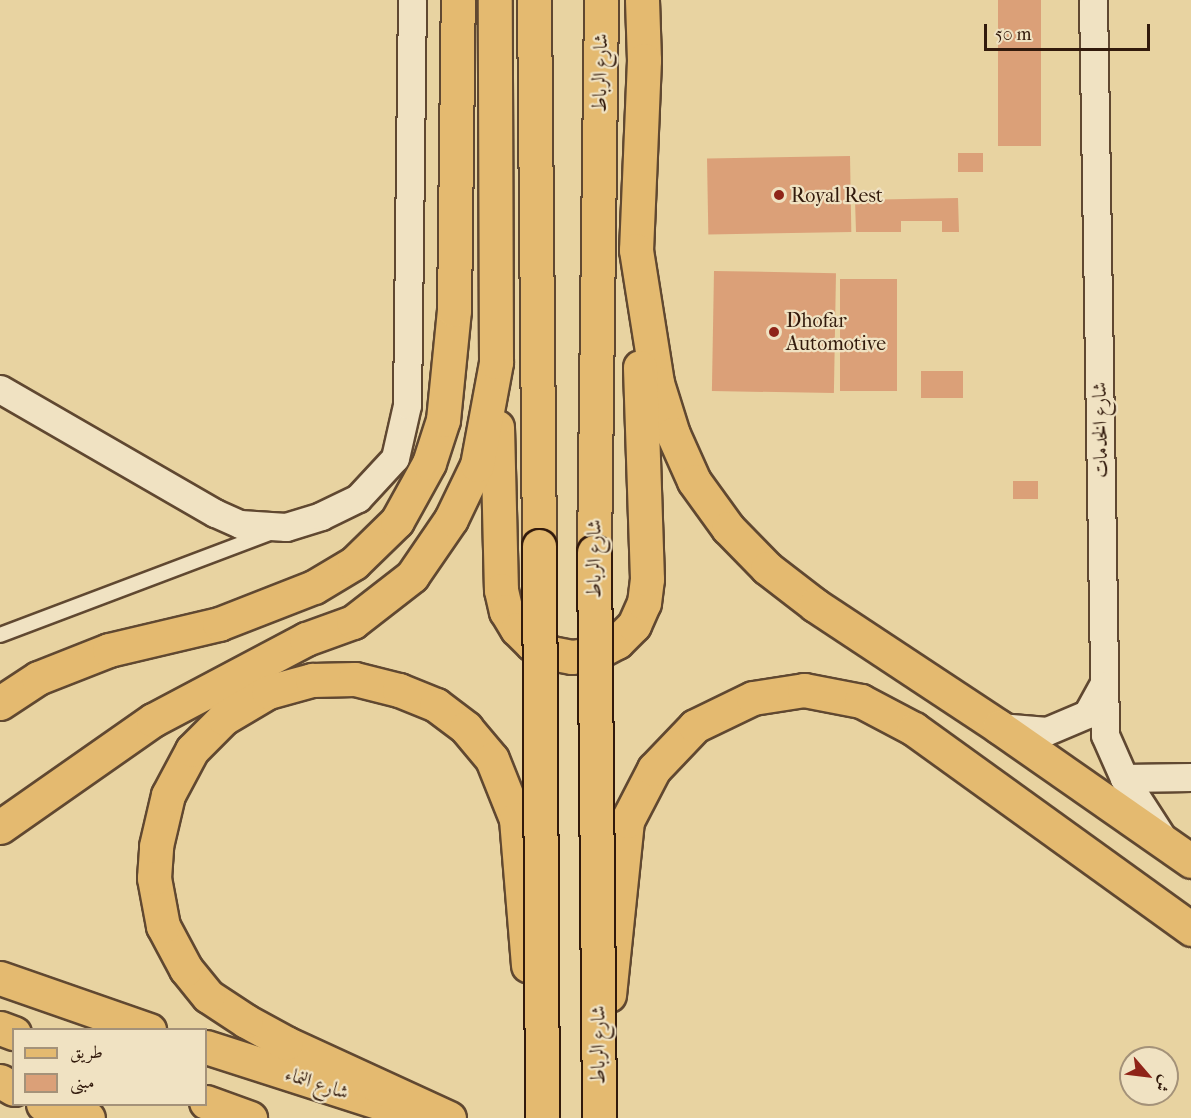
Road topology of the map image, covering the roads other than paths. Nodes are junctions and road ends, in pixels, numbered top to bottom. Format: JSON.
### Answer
{"nodes":[{"id":1,"x":412,"y":0,"type":"edge"},
{"id":2,"x":458,"y":0,"type":"edge"},
{"id":3,"x":495,"y":0,"type":"edge"},
{"id":4,"x":534,"y":0,"type":"edge"},
{"id":5,"x":601,"y":0,"type":"edge"},
{"id":6,"x":642,"y":0,"type":"edge"},
{"id":7,"x":653,"y":0,"type":"edge"},
{"id":8,"x":1093,"y":0,"type":"edge"},
{"id":9,"x":644,"y":60,"type":"junction"},
{"id":10,"x":636,"y":250,"type":"junction"},
{"id":11,"x":496,"y":362,"type":"junction"},
{"id":12,"x":0,"y":389,"type":"edge"},
{"id":13,"x":286,"y":527,"type":"junction"},
{"id":14,"x":0,"y":635,"type":"edge"},
{"id":15,"x":1103,"y":685,"type":"junction"},
{"id":16,"x":0,"y":703,"type":"edge"},
{"id":17,"x":999,"y":727,"type":"junction"},
{"id":18,"x":1191,"y":777,"type":"edge"},
{"id":19,"x":1124,"y":778,"type":"junction"},
{"id":20,"x":0,"y":827,"type":"edge"},
{"id":21,"x":1178,"y":852,"type":"edge"},
{"id":22,"x":1191,"y":929,"type":"edge"},
{"id":23,"x":0,"y":978,"type":"edge"},
{"id":24,"x":146,"y":1028,"type":"edge"},
{"id":25,"x":207,"y":1047,"type":"edge"},
{"id":26,"x":207,"y":1102,"type":"edge"},
{"id":27,"x":47,"y":1106,"type":"edge"},
{"id":28,"x":599,"y":1108,"type":"edge"},
{"id":29,"x":88,"y":1118,"type":"edge"},
{"id":30,"x":250,"y":1118,"type":"edge"},
{"id":31,"x":428,"y":1118,"type":"edge"},
{"id":32,"x":449,"y":1118,"type":"edge"},
{"id":33,"x":542,"y":1118,"type":"edge"}],
"edges":[{"from":1,"to":13,"type":"street"},
{"from":2,"to":16,"type":"main road"},
{"from":3,"to":11,"type":"main road"},
{"from":4,"to":33,"type":"main road","bridge":true},
{"from":5,"to":28,"type":"main road","name":"شارع الرباط","bridge":true},
{"from":6,"to":9,"type":"main road"},
{"from":7,"to":9,"type":"main road"},
{"from":8,"to":15,"type":"street","name":"شارع الخدمات"},
{"from":9,"to":10,"type":"main road"},
{"from":10,"to":11,"type":"main road"},
{"from":10,"to":17,"type":"main road"},
{"from":11,"to":20,"type":"main road"},
{"from":12,"to":13,"type":"street"},
{"from":13,"to":14,"type":"lane"},
{"from":15,"to":17,"type":"street"},
{"from":15,"to":19,"type":"street","name":"شارع الخدمات"},
{"from":17,"to":21,"type":"main road"},
{"from":18,"to":19,"type":"street"},
{"from":19,"to":21,"type":"street","name":"شارع الخدمات"},
{"from":22,"to":28,"type":"main road","bridge":true},
{"from":23,"to":24,"type":"main road"},
{"from":25,"to":31,"type":"main road","name":"شارع النماء"},
{"from":26,"to":30,"type":"main road"},
{"from":27,"to":29,"type":"main road"},
{"from":32,"to":33,"type":"main road","bridge":true}]}
